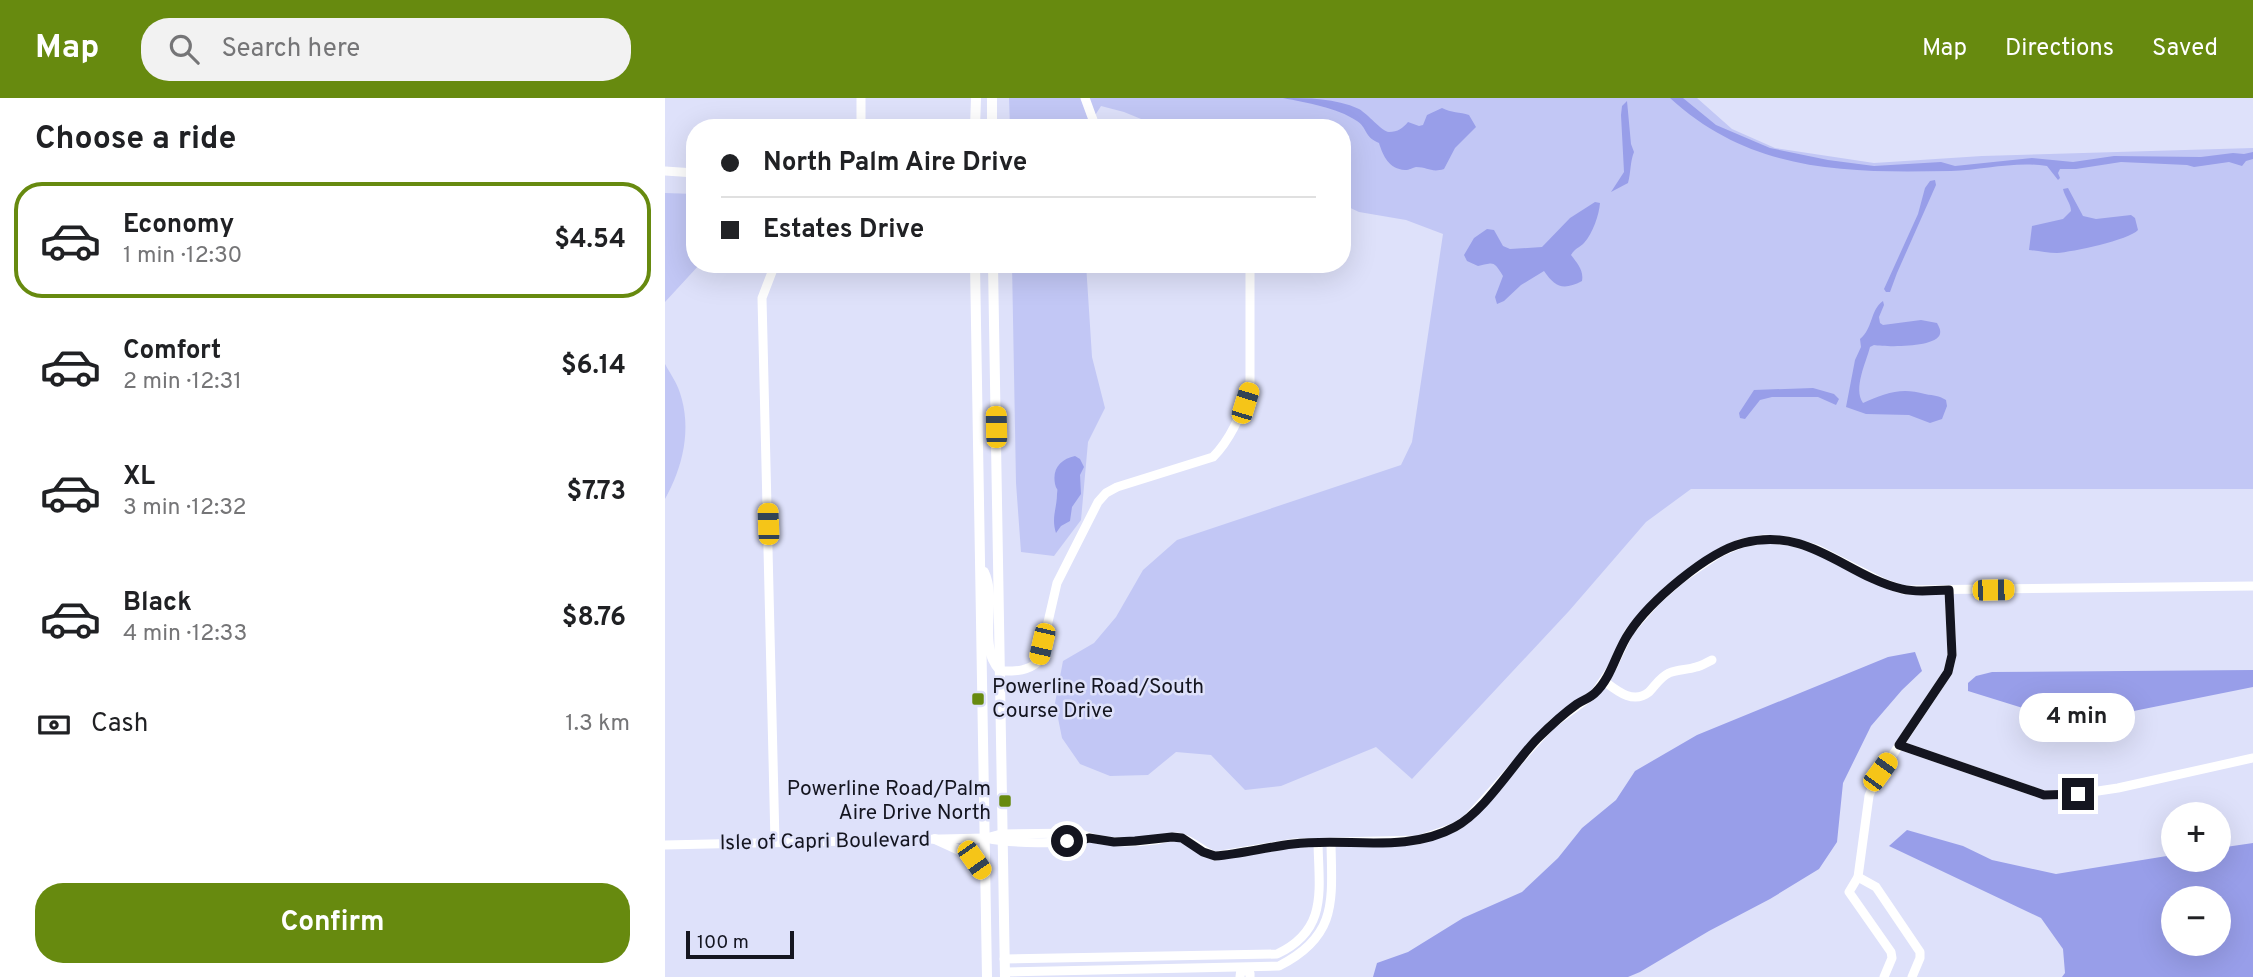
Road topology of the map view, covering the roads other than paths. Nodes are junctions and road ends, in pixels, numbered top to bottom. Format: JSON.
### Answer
{"nodes":[{"id":1,"x":861,"y":98,"type":"edge"},
{"id":2,"x":976,"y":98,"type":"edge"},
{"id":3,"x":992,"y":98,"type":"edge"},
{"id":4,"x":1085,"y":98,"type":"edge"},
{"id":5,"x":861,"y":119,"type":"edge"},
{"id":6,"x":975,"y":119,"type":"edge"},
{"id":7,"x":992,"y":119,"type":"edge"},
{"id":8,"x":1093,"y":119,"type":"edge"},
{"id":9,"x":665,"y":171,"type":"edge"},
{"id":10,"x":686,"y":172,"type":"edge"},
{"id":11,"x":772,"y":273,"type":"edge"},
{"id":12,"x":975,"y":273,"type":"edge"},
{"id":13,"x":993,"y":273,"type":"edge"},
{"id":14,"x":1250,"y":273,"type":"edge"},
{"id":15,"x":980,"y":566,"type":"junction"},
{"id":16,"x":2253,"y":586,"type":"edge"},
{"id":17,"x":1949,"y":590,"type":"junction"},
{"id":18,"x":1712,"y":660,"type":"dead end"},
{"id":19,"x":1000,"y":671,"type":"junction"},
{"id":20,"x":1604,"y":681,"type":"junction"},
{"id":21,"x":1899,"y":745,"type":"junction"},
{"id":22,"x":2253,"y":758,"type":"edge"},
{"id":23,"x":986,"y":838,"type":"junction"},
{"id":24,"x":1001,"y":838,"type":"junction"},
{"id":25,"x":935,"y":839,"type":"junction"},
{"id":26,"x":775,"y":842,"type":"junction"},
{"id":27,"x":1318,"y":843,"type":"junction"},
{"id":28,"x":1331,"y":843,"type":"junction"},
{"id":29,"x":665,"y":845,"type":"edge"},
{"id":30,"x":986,"y":877,"type":"junction"},
{"id":31,"x":1858,"y":877,"type":"junction"},
{"id":32,"x":1167,"y":957,"type":"junction"},
{"id":33,"x":1102,"y":958,"type":"junction"},
{"id":34,"x":1005,"y":959,"type":"junction"},
{"id":35,"x":1168,"y":969,"type":"junction"},
{"id":36,"x":1103,"y":970,"type":"junction"},
{"id":37,"x":1241,"y":972,"type":"edge"},
{"id":38,"x":1005,"y":975,"type":"edge"},
{"id":39,"x":987,"y":977,"type":"edge"},
{"id":40,"x":1250,"y":977,"type":"edge"},
{"id":41,"x":1884,"y":977,"type":"edge"},
{"id":42,"x":1912,"y":977,"type":"edge"}],
"edges":[{"from":1,"to":5,"type":"street"},
{"from":2,"to":6,"type":"main road"},
{"from":3,"to":7,"type":"main road"},
{"from":4,"to":8,"type":"street"},
{"from":9,"to":10,"type":"street"},
{"from":11,"to":26,"type":"street"},
{"from":12,"to":15,"type":"main road"},
{"from":13,"to":19,"type":"main road"},
{"from":14,"to":19,"type":"street"},
{"from":15,"to":19,"type":"main road"},
{"from":15,"to":23,"type":"main road"},
{"from":16,"to":17,"type":"street"},
{"from":17,"to":20,"type":"street"},
{"from":17,"to":21,"type":"street"},
{"from":18,"to":20,"type":"street"},
{"from":19,"to":24,"type":"main road"},
{"from":20,"to":28,"type":"street","name":"Isle of Capri Boulevard"},
{"from":21,"to":22,"type":"street"},
{"from":21,"to":31,"type":"street"},
{"from":23,"to":24,"type":"street","name":"Isle of Capri Boulevard"},
{"from":23,"to":25,"type":"street","name":"Isle of Capri Boulevard"},
{"from":23,"to":30,"type":"main road"},
{"from":24,"to":27,"type":"street","name":"Isle of Capri Boulevard"},
{"from":24,"to":34,"type":"main road"},
{"from":25,"to":26,"type":"street","name":"Isle of Capri Boulevard"},
{"from":25,"to":30,"type":"main road"},
{"from":26,"to":29,"type":"street","name":"Isle of Capri Boulevard"},
{"from":27,"to":28,"type":"street","name":"Isle of Capri Boulevard"},
{"from":27,"to":32,"type":"street"},
{"from":28,"to":37,"type":"street"},
{"from":30,"to":39,"type":"main road"},
{"from":31,"to":41,"type":"street"},
{"from":31,"to":42,"type":"street"},
{"from":32,"to":33,"type":"street"},
{"from":32,"to":35,"type":"street"},
{"from":33,"to":34,"type":"street"},
{"from":33,"to":36,"type":"street"},
{"from":34,"to":38,"type":"main road"},
{"from":35,"to":36,"type":"street"},
{"from":35,"to":37,"type":"street"},
{"from":36,"to":38,"type":"street"},
{"from":37,"to":40,"type":"street"}]}
